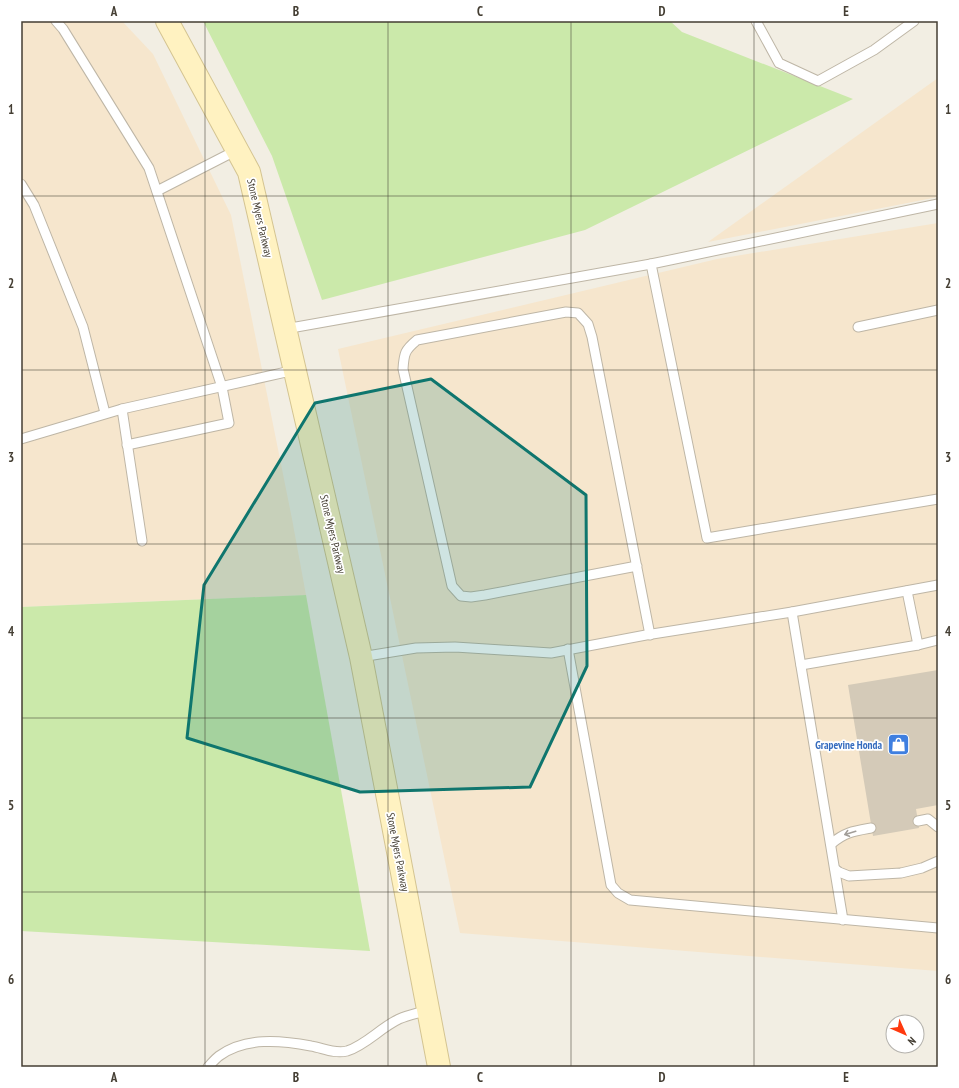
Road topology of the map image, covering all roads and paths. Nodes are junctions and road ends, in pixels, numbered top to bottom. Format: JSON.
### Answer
{"nodes":[{"id":1,"x":56,"y":21,"type":"edge"},
{"id":2,"x":167,"y":21,"type":"edge"},
{"id":3,"x":756,"y":21,"type":"edge"},
{"id":4,"x":914,"y":21,"type":"edge"},
{"id":5,"x":237,"y":150,"type":"junction"},
{"id":6,"x":21,"y":184,"type":"edge"},
{"id":7,"x":157,"y":191,"type":"junction"},
{"id":8,"x":938,"y":204,"type":"edge"},
{"id":9,"x":651,"y":264,"type":"junction"},
{"id":10,"x":938,"y":310,"type":"edge"},
{"id":11,"x":858,"y":327,"type":"dead end"},
{"id":12,"x":285,"y":329,"type":"junction"},
{"id":13,"x":295,"y":370,"type":"junction"},
{"id":14,"x":222,"y":386,"type":"junction"},
{"id":15,"x":122,"y":409,"type":"junction"},
{"id":16,"x":105,"y":413,"type":"junction"},
{"id":17,"x":21,"y":439,"type":"edge"},
{"id":18,"x":127,"y":445,"type":"junction"},
{"id":19,"x":938,"y":499,"type":"edge"},
{"id":20,"x":142,"y":541,"type":"dead end"},
{"id":21,"x":637,"y":566,"type":"junction"},
{"id":22,"x":938,"y":585,"type":"edge"},
{"id":23,"x":907,"y":591,"type":"junction"},
{"id":24,"x":792,"y":612,"type":"junction"},
{"id":25,"x":650,"y":634,"type":"junction"},
{"id":26,"x":938,"y":640,"type":"edge"},
{"id":27,"x":918,"y":645,"type":"junction"},
{"id":28,"x":568,"y":649,"type":"junction"},
{"id":29,"x":361,"y":657,"type":"junction"},
{"id":30,"x":801,"y":665,"type":"junction"},
{"id":31,"x":918,"y":821,"type":"dead end"},
{"id":32,"x":872,"y":828,"type":"dead end"},
{"id":33,"x":938,"y":828,"type":"edge"},
{"id":34,"x":831,"y":844,"type":"junction"},
{"id":35,"x":938,"y":861,"type":"edge"},
{"id":36,"x":835,"y":869,"type":"junction"},
{"id":37,"x":843,"y":920,"type":"junction"},
{"id":38,"x":938,"y":928,"type":"edge"},
{"id":39,"x":428,"y":1010,"type":"junction"},
{"id":40,"x":208,"y":1067,"type":"edge"},
{"id":41,"x":439,"y":1067,"type":"edge"}],
"edges":[{"from":1,"to":7,"type":"lane"},
{"from":2,"to":5,"type":"street","name":"Stone Myers Parkway"},
{"from":3,"to":4,"type":"lane"},
{"from":5,"to":7,"type":"lane"},
{"from":5,"to":12,"type":"street","name":"Stone Myers Parkway"},
{"from":6,"to":16,"type":"lane"},
{"from":7,"to":14,"type":"lane"},
{"from":8,"to":9,"type":"lane"},
{"from":9,"to":12,"type":"lane"},
{"from":9,"to":19,"type":"lane"},
{"from":10,"to":11,"type":"lane"},
{"from":12,"to":13,"type":"street","name":"Stone Myers Parkway"},
{"from":13,"to":14,"type":"lane"},
{"from":13,"to":29,"type":"street","name":"Stone Myers Parkway"},
{"from":14,"to":15,"type":"lane"},
{"from":14,"to":18,"type":"lane"},
{"from":15,"to":16,"type":"lane"},
{"from":15,"to":18,"type":"lane"},
{"from":16,"to":17,"type":"lane"},
{"from":18,"to":20,"type":"lane"},
{"from":21,"to":21,"type":"lane"},
{"from":21,"to":25,"type":"lane"},
{"from":22,"to":23,"type":"lane"},
{"from":23,"to":24,"type":"lane"},
{"from":23,"to":27,"type":"lane"},
{"from":24,"to":25,"type":"lane"},
{"from":24,"to":30,"type":"lane"},
{"from":25,"to":28,"type":"lane"},
{"from":26,"to":27,"type":"lane"},
{"from":27,"to":30,"type":"lane"},
{"from":28,"to":29,"type":"lane"},
{"from":28,"to":37,"type":"lane"},
{"from":29,"to":39,"type":"street","name":"Stone Myers Parkway"},
{"from":30,"to":34,"type":"lane"},
{"from":31,"to":33,"type":"lane"},
{"from":32,"to":34,"type":"lane","one_way":true},
{"from":34,"to":36,"type":"lane"},
{"from":35,"to":36,"type":"lane"},
{"from":36,"to":37,"type":"lane"},
{"from":37,"to":38,"type":"lane"},
{"from":39,"to":40,"type":"lane"},
{"from":39,"to":41,"type":"street","name":"Stone Myers Parkway"}]}
